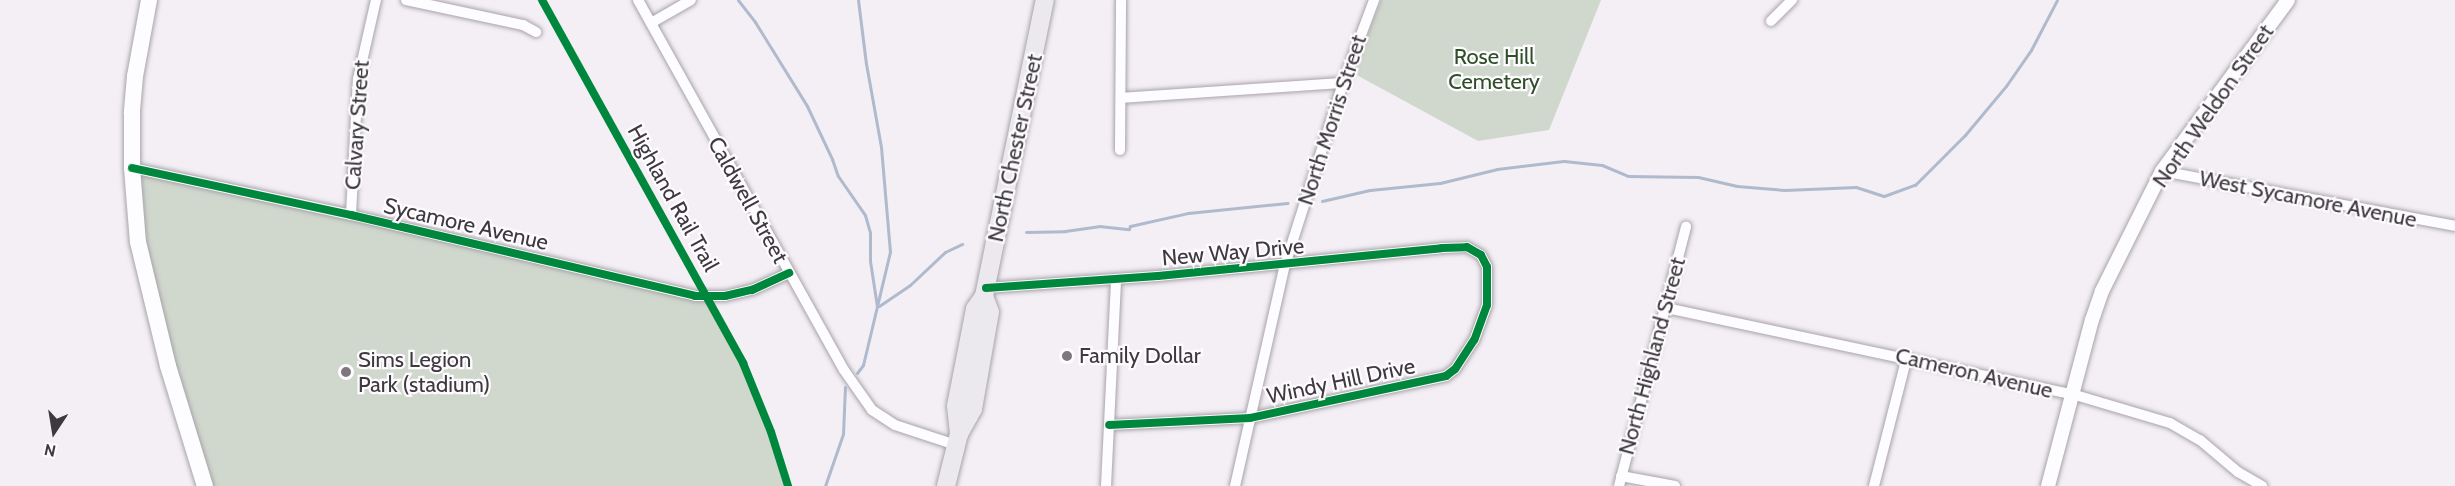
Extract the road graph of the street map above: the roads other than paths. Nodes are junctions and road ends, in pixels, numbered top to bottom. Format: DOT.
graph roads {
  1 [pos="149,0"];
  2 [pos="376,0"];
  3 [pos="406,0"];
  4 [pos="638,0"];
  5 [pos="691,0"];
  6 [pos="1045,0"];
  7 [pos="1121,0"];
  8 [pos="1374,0"];
  9 [pos="1792,0"];
  10 [pos="2288,0"];
  11 [pos="1771,21"];
  12 [pos="651,23"];
  13 [pos="537,32"];
  14 [pos="1343,82"];
  15 [pos="1121,98"];
  16 [pos="1120,150"];
  17 [pos="132,168"];
  18 [pos="2162,171"];
  19 [pos="351,215"];
  20 [pos="1686,226"];
  21 [pos="2455,226"];
  22 [pos="1481,255"];
  23 [pos="1285,265"];
  24 [pos="789,273"];
  25 [pos="1116,280"];
  26 [pos="985,292"];
  27 [pos="1666,308"];
  28 [pos="1907,357"];
  29 [pos="2072,394"];
  30 [pos="1250,418"];
  31 [pos="1109,425"];
  32 [pos="958,439"];
  33 [pos="1620,481"];
  34 [pos="205,486"];
  35 [pos="946,486"];
  36 [pos="1106,486"];
  37 [pos="1235,486"];
  38 [pos="1675,486"];
  39 [pos="1874,486"];
  40 [pos="2048,486"];
  41 [pos="2259,486"];
  1 -- 17 [label="main road"];
  2 -- 19 [label="street, Calvary Street"];
  3 -- 13 [label="street"];
  4 -- 12 [label="street, Caldwell Street"];
  5 -- 12 [label="street"];
  6 -- 26 [label="main road, North Chester Street"];
  7 -- 15 [label="street"];
  8 -- 14 [label="street, North Morris Street"];
  9 -- 11 [label="street"];
  10 -- 18 [label="street, North Weldon Street"];
  12 -- 24 [label="street, Caldwell Street"];
  14 -- 15 [label="street"];
  14 -- 23 [label="street, North Morris Street"];
  15 -- 16 [label="street"];
  17 -- 19 [label="street, Sycamore Avenue"];
  17 -- 34 [label="main road"];
  18 -- 21 [label="street, West Sycamore Avenue"];
  18 -- 29 [label="street, North Weldon Street"];
  19 -- 24 [label="street, Sycamore Avenue"];
  20 -- 27 [label="street, North Highland Street"];
  22 -- 23 [label="street, New Way Drive"];
  22 -- 30 [label="street, Windy Hill Drive"];
  23 -- 25 [label="street, New Way Drive"];
  23 -- 30 [label="street, North Morris Street"];
  24 -- 32 [label="street, Caldwell Street"];
  25 -- 26 [label="street, New Way Drive"];
  25 -- 31 [label="street"];
  26 -- 32 [label="main road, North Chester Street"];
  27 -- 28 [label="street, Cameron Avenue"];
  27 -- 33 [label="street, North Highland Street"];
  28 -- 29 [label="street, Cameron Avenue"];
  28 -- 39 [label="street"];
  29 -- 40 [label="street, North Weldon Street"];
  29 -- 41 [label="street, Cameron Avenue"];
  30 -- 31 [label="street, Windy Hill Drive"];
  30 -- 37 [label="street, North Morris Street"];
  31 -- 36 [label="street"];
  32 -- 35 [label="main road, North Chester Street"];
  33 -- 38 [label="street"];
}
